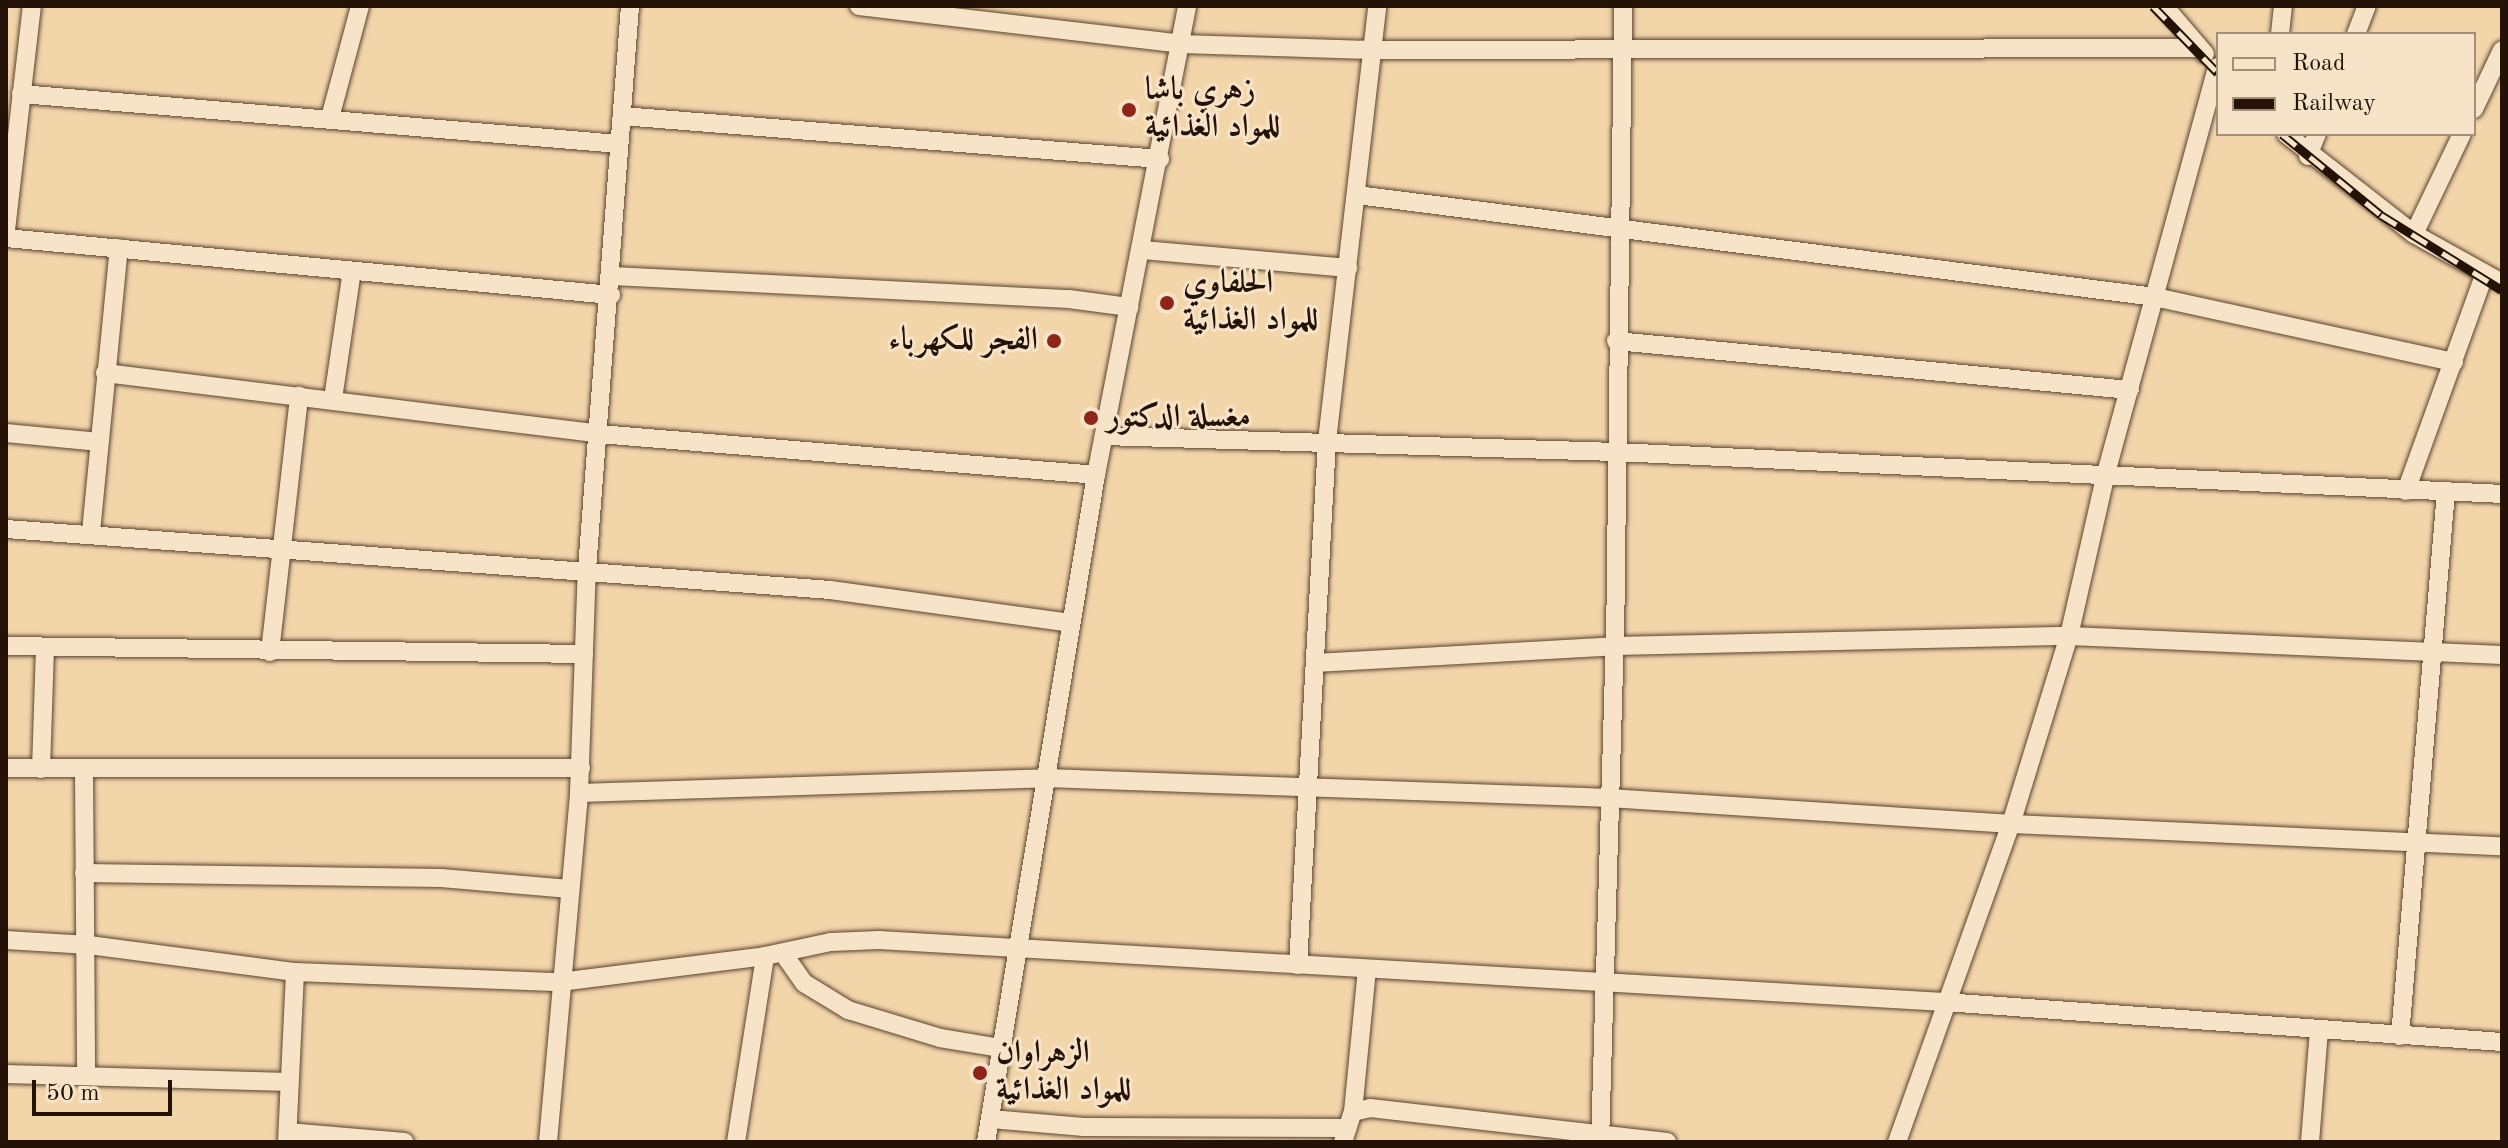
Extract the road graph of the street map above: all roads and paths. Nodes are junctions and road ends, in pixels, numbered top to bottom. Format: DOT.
graph roads {
  1 [pos="32,6"];
  2 [pos="360,6"];
  3 [pos="630,6"];
  4 [pos="859,6"];
  5 [pos="1187,6"];
  6 [pos="1377,6"];
  7 [pos="1623,6"];
  8 [pos="2161,6"];
  9 [pos="2283,6"];
  10 [pos="2367,6"];
  11 [pos="2280,32"];
  12 [pos="2357,32"];
  13 [pos="1181,44"];
  14 [pos="2199,48"];
  15 [pos="1373,50"];
  16 [pos="1623,50"];
  17 [pos="2502,50"];
  18 [pos="2216,66"];
  19 [pos="2216,71"];
  20 [pos="21,94"];
  21 [pos="2476,105"];
  22 [pos="622,116"];
  23 [pos="330,118"];
  24 [pos="2288,136"];
  25 [pos="2316,136"];
  26 [pos="2461,136"];
  27 [pos="619,144"];
  28 [pos="2308,156"];
  29 [pos="1160,159"];
  30 [pos="1357,195"];
  31 [pos="6,230"];
  32 [pos="1619,231"];
  33 [pos="2414,234"];
  34 [pos="6,238"];
  35 [pos="119,248"];
  36 [pos="1143,250"];
  37 [pos="1348,268"];
  38 [pos="352,271"];
  39 [pos="2484,275"];
  40 [pos="613,276"];
  41 [pos="2502,283"];
  42 [pos="611,295"];
  43 [pos="2155,297"];
  44 [pos="1129,307"];
  45 [pos="1616,341"];
  46 [pos="2454,362"];
  47 [pos="105,373"];
  48 [pos="2130,390"];
  49 [pos="299,396"];
  50 [pos="333,399"];
  51 [pos="6,433"];
  52 [pos="599,434"];
  53 [pos="1104,436"];
  54 [pos="1327,441"];
  55 [pos="100,442"];
  56 [pos="1616,452"];
  57 [pos="1096,475"];
  58 [pos="2105,477"];
  59 [pos="2406,491"];
  60 [pos="2446,492"];
  61 [pos="2502,494"];
  62 [pos="6,529"];
  63 [pos="91,532"];
  64 [pos="280,550"];
  65 [pos="587,569"];
  66 [pos="1071,623"];
  67 [pos="2069,636"];
  68 [pos="6,646"];
  69 [pos="1615,646"];
  70 [pos="45,648"];
  71 [pos="2430,651"];
  72 [pos="270,652"];
  73 [pos="584,654"];
  74 [pos="2502,655"];
  75 [pos="1315,663"];
  76 [pos="6,768"];
  77 [pos="581,768"];
  78 [pos="41,769"];
  79 [pos="84,771"];
  80 [pos="1047,778"];
  81 [pos="1311,789"];
  82 [pos="579,793"];
  83 [pos="1610,798"];
  84 [pos="2011,824"];
  85 [pos="2415,842"];
  86 [pos="2502,846"];
  87 [pos="84,873"];
  88 [pos="570,889"];
  89 [pos="6,940"];
  90 [pos="89,945"];
  91 [pos="1017,947"];
  92 [pos="774,954"];
  93 [pos="1298,965"];
  94 [pos="1367,970"];
  95 [pos="295,972"];
  96 [pos="560,982"];
  97 [pos="1605,985"];
  98 [pos="1944,1002"];
  99 [pos="2319,1029"];
  100 [pos="2400,1036"];
  101 [pos="2502,1042"];
  102 [pos="1001,1048"];
  103 [pos="86,1073"];
  104 [pos="6,1074"];
  105 [pos="289,1082"];
  106 [pos="991,1119"];
  107 [pos="1347,1127"];
  108 [pos="1084,1135"];
  109 [pos="287,1137"];
  110 [pos="1600,1138"];
  111 [pos="405,1142"];
  112 [pos="548,1142"];
  113 [pos="736,1142"];
  114 [pos="986,1142"];
  115 [pos="1667,1142"];
  116 [pos="1897,1142"];
  117 [pos="2310,1142"];
  1 -- 20 [label="street"];
  2 -- 23 [label="street"];
  3 -- 22 [label="street"];
  4 -- 13 [label="street"];
  5 -- 13 [label="street"];
  6 -- 15 [label="street"];
  7 -- 16 [label="street"];
  8 -- 14 [label="street"];
  9 -- 11 [label="street"];
  10 -- 12 [label="street"];
  13 -- 15 [label="street"];
  13 -- 29 [label="street"];
  14 -- 16 [label="street"];
  14 -- 18 [label="street"];
  15 -- 16 [label="street"];
  15 -- 30 [label="street"];
  16 -- 32 [label="street"];
  17 -- 21 [label="street"];
  19 -- 43 [label="street"];
  20 -- 23 [label="street"];
  20 -- 31 [label="street"];
  22 -- 27 [label="street"];
  22 -- 29 [label="street"];
  23 -- 27 [label="street"];
  24 -- 28 [label="street"];
  25 -- 28 [label="street"];
  26 -- 33 [label="street"];
  27 -- 40 [label="street"];
  28 -- 33 [label="street"];
  29 -- 36 [label="street"];
  30 -- 32 [label="street"];
  30 -- 37 [label="street"];
  32 -- 43 [label="street"];
  32 -- 45 [label="street"];
  33 -- 39 [label="street"];
  34 -- 35 [label="street"];
  35 -- 38 [label="street"];
  35 -- 47 [label="street"];
  36 -- 37 [label="street"];
  36 -- 44 [label="street"];
  37 -- 54 [label="street"];
  38 -- 42 [label="street"];
  38 -- 50 [label="street"];
  39 -- 41 [label="street"];
  39 -- 46 [label="street"];
  40 -- 42 [label="street"];
  40 -- 44 [label="street"];
  42 -- 52 [label="street"];
  43 -- 46 [label="street"];
  43 -- 48 [label="street"];
  44 -- 53 [label="street"];
  45 -- 48 [label="street"];
  45 -- 56 [label="street"];
  46 -- 59 [label="street"];
  47 -- 49 [label="street"];
  47 -- 55 [label="street"];
  48 -- 58 [label="street"];
  49 -- 50 [label="street"];
  49 -- 64 [label="street"];
  50 -- 52 [label="street"];
  51 -- 55 [label="street"];
  52 -- 57 [label="street"];
  52 -- 65 [label="street"];
  53 -- 54 [label="street"];
  53 -- 57 [label="street"];
  54 -- 56 [label="street"];
  54 -- 75 [label="street"];
  55 -- 63 [label="street"];
  56 -- 58 [label="street"];
  56 -- 69 [label="street"];
  57 -- 66 [label="street"];
  58 -- 59 [label="street"];
  58 -- 67 [label="street"];
  59 -- 60 [label="street"];
  60 -- 61 [label="street"];
  60 -- 71 [label="street"];
  62 -- 63 [label="street"];
  63 -- 64 [label="street"];
  64 -- 65 [label="street"];
  64 -- 72 [label="street"];
  65 -- 66 [label="street"];
  65 -- 73 [label="street"];
  66 -- 80 [label="street"];
  67 -- 69 [label="street"];
  67 -- 71 [label="street"];
  67 -- 84 [label="street"];
  68 -- 70 [label="street"];
  69 -- 75 [label="street"];
  69 -- 83 [label="street"];
  70 -- 72 [label="street"];
  70 -- 78 [label="street"];
  71 -- 74 [label="street"];
  71 -- 85 [label="street"];
  72 -- 73 [label="street"];
  73 -- 77 [label="street"];
  75 -- 81 [label="street"];
  76 -- 78 [label="street"];
  77 -- 79 [label="street"];
  77 -- 82 [label="street"];
  78 -- 79 [label="street"];
  79 -- 87 [label="street"];
  80 -- 81 [label="street"];
  80 -- 82 [label="street"];
  80 -- 91 [label="street"];
  81 -- 83 [label="street"];
  81 -- 93 [label="street"];
  82 -- 88 [label="street"];
  83 -- 84 [label="street"];
  83 -- 97 [label="street"];
  84 -- 85 [label="street"];
  84 -- 98 [label="street"];
  85 -- 86 [label="street"];
  85 -- 100 [label="street"];
  87 -- 88 [label="street"];
  87 -- 90 [label="street"];
  88 -- 96 [label="street"];
  89 -- 90 [label="street"];
  90 -- 95 [label="street"];
  90 -- 103 [label="street"];
  91 -- 92 [label="street"];
  91 -- 93 [label="street"];
  91 -- 102 [label="street"];
  92 -- 96 [label="street"];
  92 -- 102 [label="street"];
  92 -- 113 [label="street"];
  93 -- 94 [label="street"];
  94 -- 97 [label="street"];
  94 -- 107 [label="street"];
  95 -- 96 [label="street"];
  95 -- 105 [label="street"];
  96 -- 112 [label="street"];
  97 -- 98 [label="street"];
  97 -- 110 [label="street"];
  98 -- 99 [label="street"];
  98 -- 116 [label="street"];
  99 -- 100 [label="street"];
  99 -- 117 [label="street"];
  100 -- 101 [label="street"];
  102 -- 106 [label="street"];
  103 -- 104 [label="street"];
  103 -- 105 [label="street"];
  105 -- 109 [label="street"];
  106 -- 108 [label="street"];
  106 -- 114 [label="street"];
  107 -- 108 [label="street"];
  107 -- 110 [label="street"];
  109 -- 111 [label="street"];
  110 -- 115 [label="street"];
}
